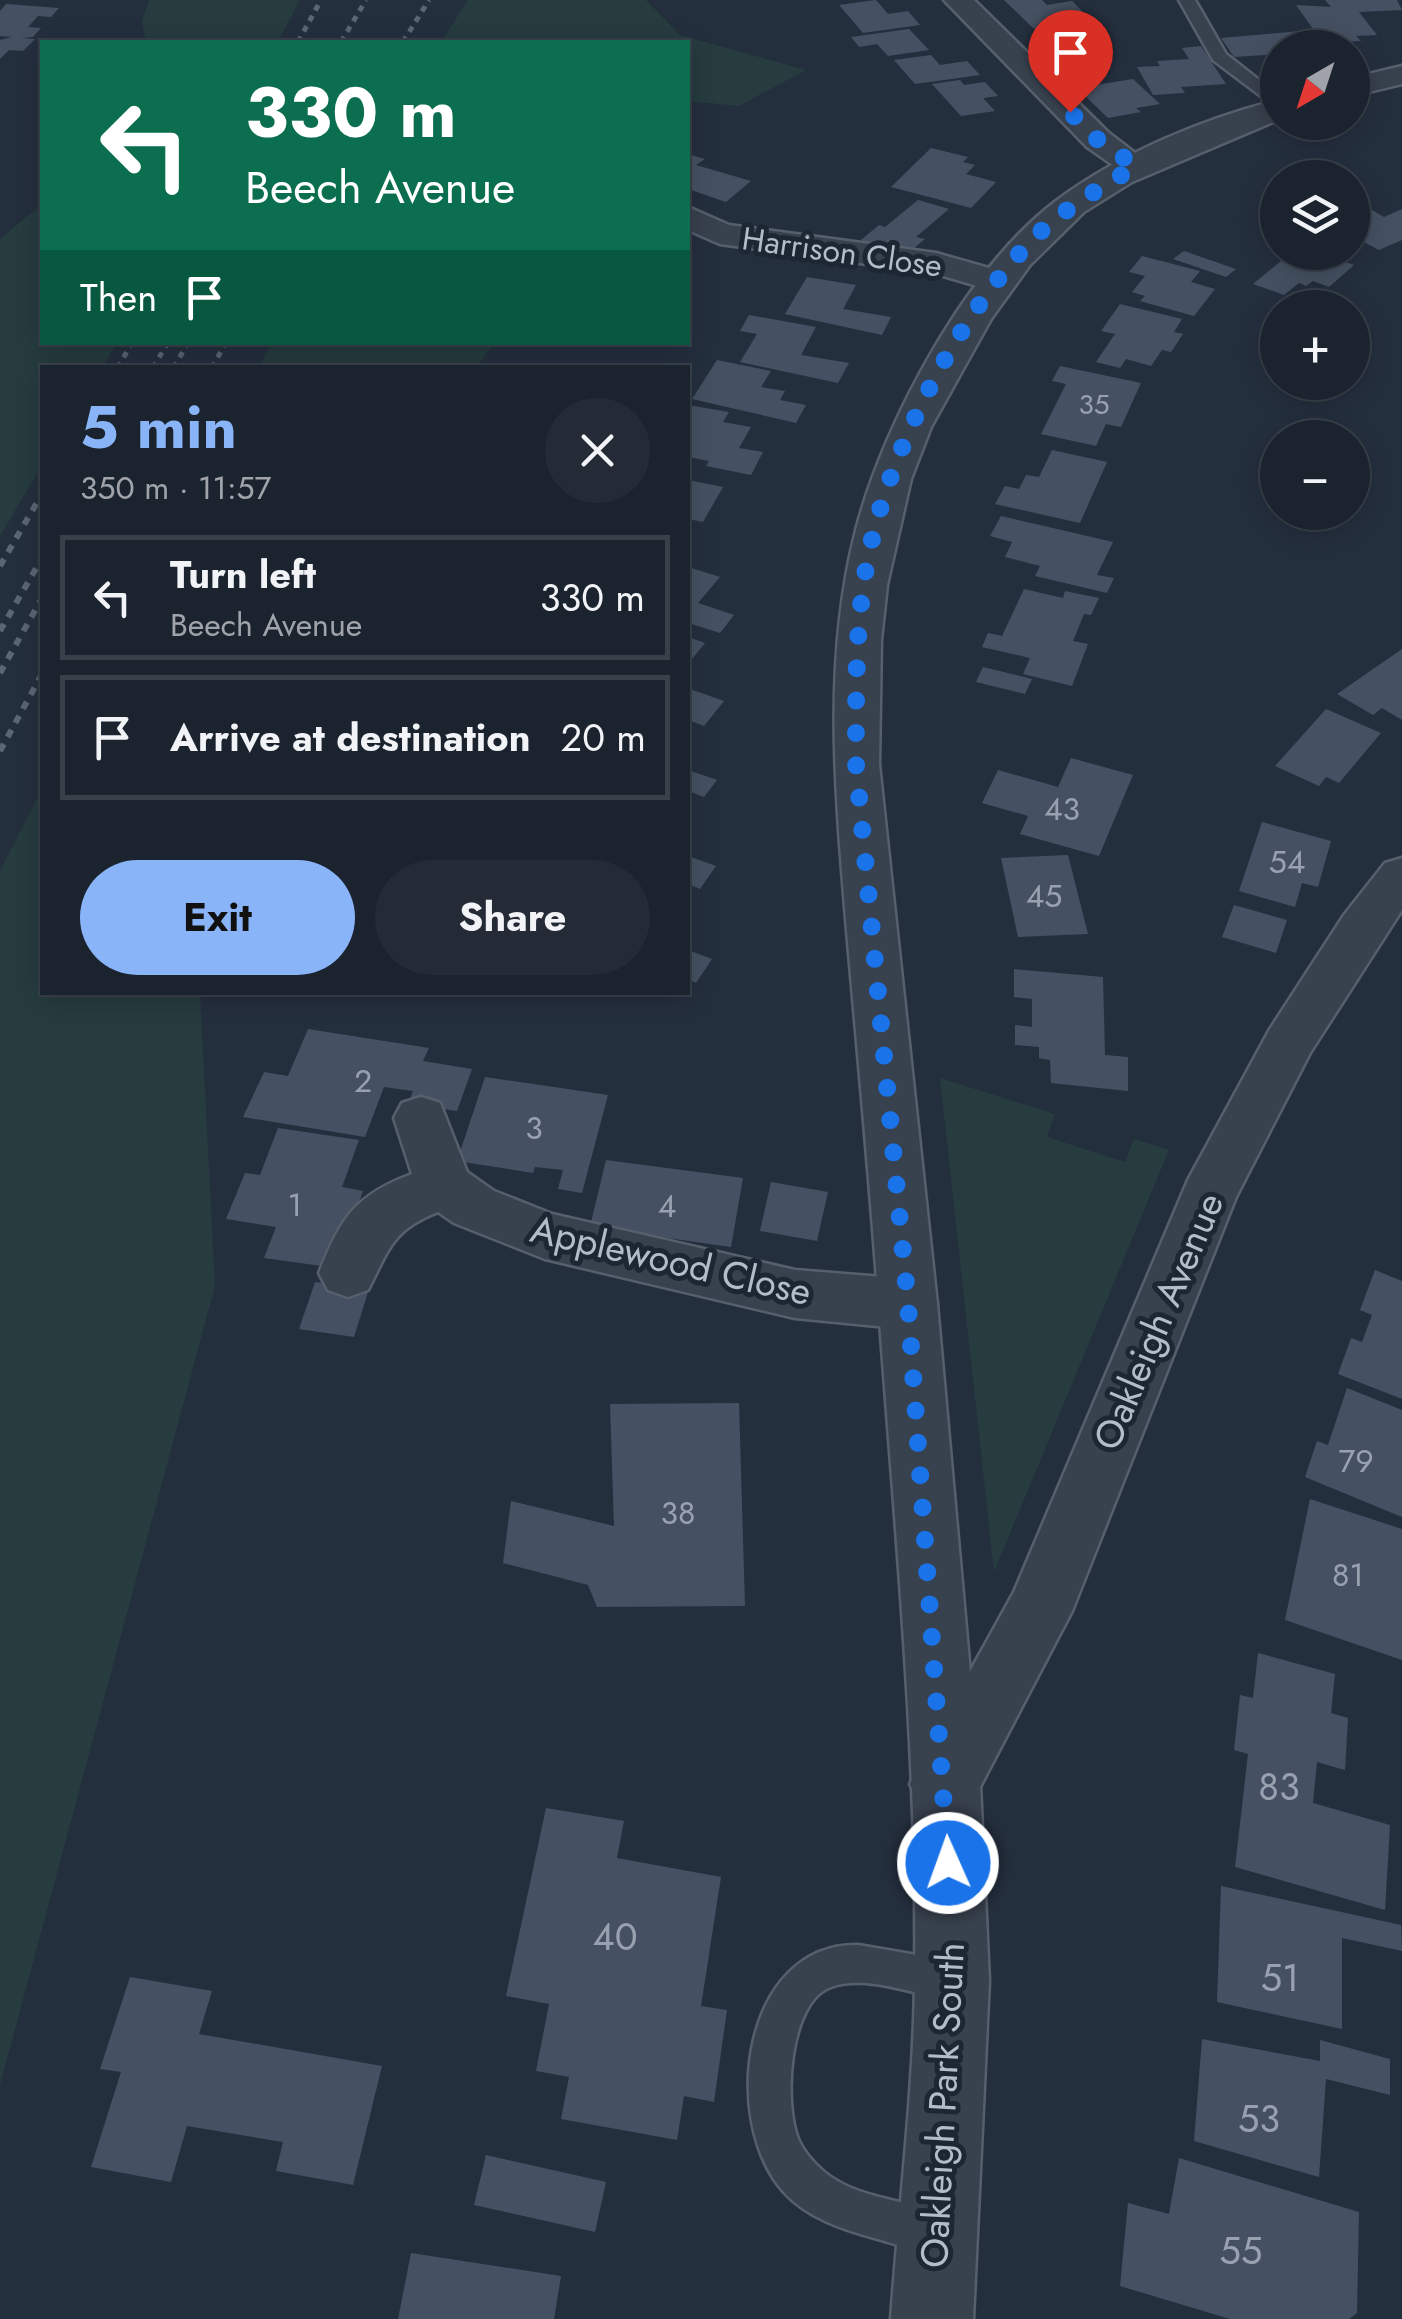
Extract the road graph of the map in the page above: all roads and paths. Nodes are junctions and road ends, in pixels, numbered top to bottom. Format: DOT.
graph roads {
  1 [pos="958,0"];
  2 [pos="1186,0"];
  3 [pos="1402,75"];
  4 [pos="1370,83"];
  5 [pos="1260,92"];
  6 [pos="1260,114"];
  7 [pos="1136,166"];
  8 [pos="690,218"];
  9 [pos="998,281"];
  10 [pos="1402,875"];
  11 [pos="422,1118"];
  12 [pos="444,1186"];
  13 [pos="348,1273"];
  14 [pos="908,1304"];
  15 [pos="946,1784"];
  16 [pos="952,1982"];
  17 [pos="936,2232"];
  18 [pos="932,2319"];
  1 -- 7 [label="street"];
  2 -- 5 [label="lane"];
  3 -- 4 [label="street"];
  6 -- 7 [label="street, Oakleigh Park South"];
  7 -- 9 [label="street, Oakleigh Park South"];
  8 -- 9 [label="street, Harrison Close"];
  9 -- 14 [label="street, Oakleigh Park South"];
  10 -- 15 [label="street, Oakleigh Avenue"];
  11 -- 12 [label="street"];
  12 -- 13 [label="street"];
  12 -- 14 [label="street, Applewood Close"];
  14 -- 15 [label="street, Oakleigh Park South"];
  15 -- 16 [label="street, Oakleigh Park South"];
  16 -- 17 [label="street, Oakleigh Park South"];
  16 -- 17 [label="lane"];
  17 -- 18 [label="street, Oakleigh Park South"];
}
